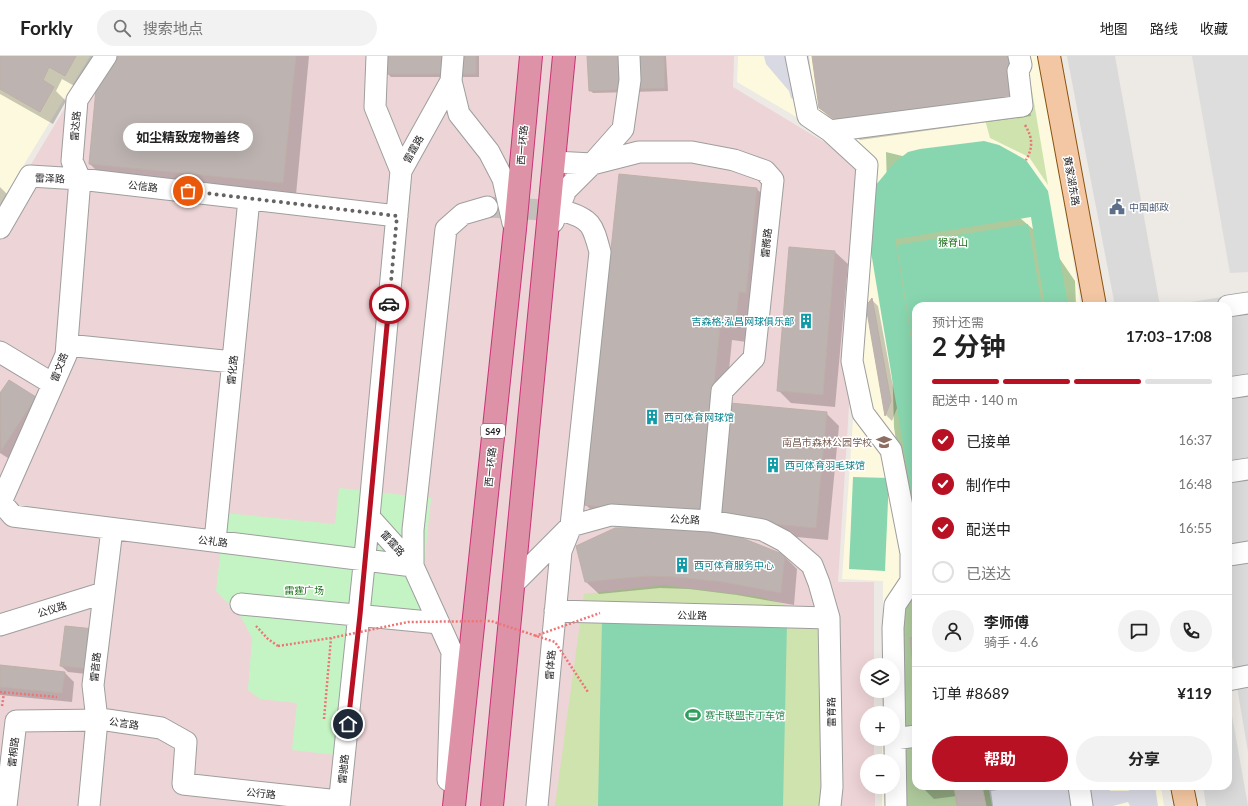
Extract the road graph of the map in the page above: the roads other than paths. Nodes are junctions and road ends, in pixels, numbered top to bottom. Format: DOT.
graph roads {
  1 [pos="106,56"];
  2 [pos="377,56"];
  3 [pos="453,56"];
  4 [pos="530,56"];
  5 [pos="564,56"];
  6 [pos="629,56"];
  7 [pos="796,56"];
  8 [pos="1019,56"];
  9 [pos="1049,56"];
  10 [pos="451,81"];
  11 [pos="830,131"];
  12 [pos="554,162"];
  13 [pos="592,164"];
  14 [pos="401,171"];
  15 [pos="80,179"];
  16 [pos="250,199"];
  17 [pos="487,207"];
  18 [pos="564,210"];
  19 [pos="397,216"];
  20 [pos="0,228"];
  21 [pos="515,229"];
  22 [pos="547,239"];
  23 [pos="1094,302"];
  24 [pos="1248,303"];
  25 [pos="1232,305"];
  26 [pos="67,345"];
  27 [pos="0,352"];
  28 [pos="233,362"];
  29 [pos="53,384"];
  30 [pos="1248,385"];
  31 [pos="1232,387"];
  32 [pos="7,468"];
  33 [pos="1248,469"];
  34 [pos="1232,471"];
  35 [pos="13,516"];
  36 [pos="369,517"];
  37 [pos="710,521"];
  38 [pos="571,526"];
  39 [pos="112,529"];
  40 [pos="215,541"];
  41 [pos="365,560"];
  42 [pos="912,562"];
  43 [pos="413,566"];
  44 [pos="514,583"];
  45 [pos="912,584"];
  46 [pos="103,593"];
  47 [pos="241,604"];
  48 [pos="555,611"];
  49 [pos="360,615"];
  50 [pos="829,618"];
  51 [pos="439,623"];
  52 [pos="0,625"];
  53 [pos="1248,676"];
  54 [pos="1232,679"];
  55 [pos="894,706"];
  56 [pos="97,720"];
  57 [pos="16,721"];
  58 [pos="912,737"];
  59 [pos="900,739"];
  60 [pos="895,746"];
  61 [pos="183,784"];
  62 [pos="1072,790"];
  63 [pos="1183,790"];
  64 [pos="339,804"];
  65 [pos="6,806"];
  66 [pos="89,806"];
  67 [pos="447,806"];
  68 [pos="454,806"];
  69 [pos="492,806"];
  70 [pos="537,806"];
  71 [pos="830,806"];
  72 [pos="896,806"];
  73 [pos="1082,806"];
  74 [pos="1186,806"];
  1 -- 15 [label="street, 雷达路"];
  2 -- 14 [label="street"];
  3 -- 10 [label="street"];
  4 -- 21 [label="highway, 西一环路 / S49"];
  5 -- 12 [label="highway"];
  6 -- 13 [label="street"];
  7 -- 11 [label="street"];
  8 -- 11 [label="street"];
  9 -- 23 [label="main road, 黄家湖东路"];
  10 -- 14 [label="street, 雷霆路"];
  10 -- 21 [label="street"];
  11 -- 42 [label="street"];
  12 -- 13 [label="street, 雷腾路"];
  12 -- 22 [label="highway"];
  13 -- 22 [label="street"];
  13 -- 37 [label="street, 雷腾路"];
  14 -- 19 [label="street, 雷霆路"];
  15 -- 16 [label="street, 公信路"];
  15 -- 20 [label="street, 雷泽路"];
  15 -- 26 [label="street, 雷文路"];
  16 -- 19 [label="street, 公信路"];
  16 -- 28 [label="street, 雷化路"];
  17 -- 43 [label="street"];
  18 -- 38 [label="street, 雷体路"];
  19 -- 36 [label="street, 雷霆路"];
  21 -- 68 [label="highway, 西一环路 / S49"];
  22 -- 44 [label="highway"];
  24 -- 25 [label="street"];
  26 -- 28 [label="street"];
  26 -- 29 [label="street, 雷文路"];
  27 -- 29 [label="street"];
  28 -- 40 [label="street, 雷化路"];
  29 -- 32 [label="street, 雷文路"];
  30 -- 31 [label="street"];
  32 -- 35 [label="street, 雷文路"];
  33 -- 34 [label="street"];
  35 -- 39 [label="street, 公礼路"];
  36 -- 41 [label="street, 雷驰路"];
  36 -- 43 [label="street, 雷霆路"];
  37 -- 38 [label="street, 公允路"];
  37 -- 50 [label="street, 公允路"];
  38 -- 44 [label="street, 公允路"];
  38 -- 48 [label="street, 雷体路"];
  39 -- 40 [label="street, 公礼路"];
  39 -- 46 [label="street, 雷音路"];
  40 -- 41 [label="street, 公礼路"];
  41 -- 43 [label="street, 公礼路"];
  41 -- 49 [label="street, 雷驰路"];
  43 -- 51 [label="street"];
  44 -- 69 [label="highway"];
  45 -- 55 [label="street"];
  46 -- 52 [label="street, 公仪路"];
  46 -- 56 [label="street, 雷音路"];
  47 -- 49 [label="street"];
  48 -- 50 [label="street, 公业路"];
  48 -- 70 [label="street, 雷体路"];
  49 -- 51 [label="street"];
  49 -- 64 [label="street, 雷驰路"];
  50 -- 71 [label="street, 雷育路"];
  51 -- 67 [label="street"];
  53 -- 54 [label="street"];
  56 -- 57 [label="street, 公言路"];
  56 -- 61 [label="street, 公言路"];
  56 -- 66 [label="street, 雷音路"];
  57 -- 65 [label="street, 雷桐路"];
  58 -- 59 [label="street"];
  60 -- 72 [label="street"];
  61 -- 64 [label="street, 公行路"];
  62 -- 73 [label="street"];
  63 -- 74 [label="main road"];
}
